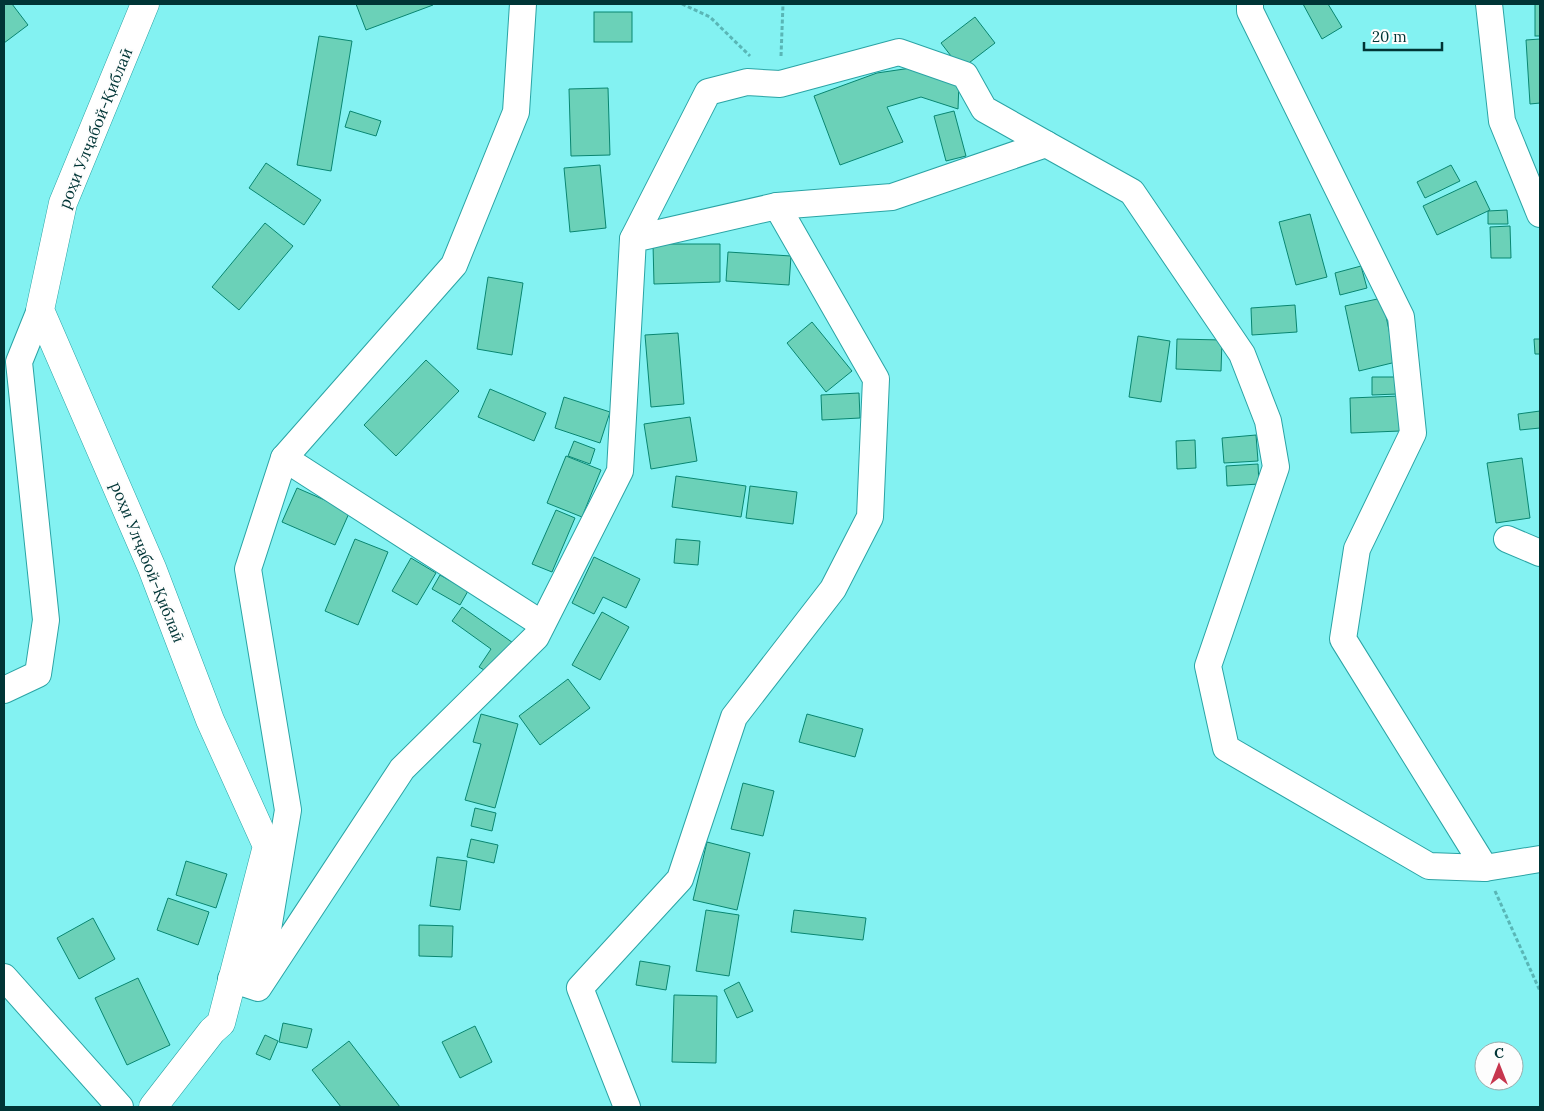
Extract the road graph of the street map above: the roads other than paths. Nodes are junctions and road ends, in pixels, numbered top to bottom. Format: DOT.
graph roads {
  1 [pos="145,4"];
  2 [pos="523,4"];
  3 [pos="1250,4"];
  4 [pos="1489,4"];
  5 [pos="1046,144"];
  6 [pos="777,206"];
  7 [pos="1540,214"];
  8 [pos="633,239"];
  9 [pos="40,310"];
  10 [pos="284,458"];
  11 [pos="1507,540"];
  12 [pos="1540,553"];
  13 [pos="542,624"];
  14 [pos="4,690"];
  15 [pos="1540,860"];
  16 [pos="1484,868"];
  17 [pos="4,977"];
  18 [pos="231,979"];
  19 [pos="258,988"];
  20 [pos="120,1107"];
  21 [pos="153,1107"];
  22 [pos="627,1107"];
  1 -- 9 [label="street, роҳи Улҷабой-Қиблаӣ"];
  2 -- 10 [label="street"];
  3 -- 16 [label="street"];
  4 -- 7 [label="street"];
  5 -- 6 [label="street"];
  5 -- 8 [label="street"];
  5 -- 16 [label="street"];
  6 -- 8 [label="street"];
  6 -- 22 [label="street"];
  8 -- 13 [label="street"];
  9 -- 14 [label="street"];
  9 -- 18 [label="street, роҳи Улҷабой-Қиблаӣ"];
  10 -- 13 [label="street"];
  10 -- 19 [label="street"];
  11 -- 12 [label="street"];
  13 -- 19 [label="street"];
  15 -- 16 [label="street"];
  17 -- 20 [label="street"];
  18 -- 19 [label="street"];
  18 -- 21 [label="street, роҳи Улҷабой-Қиблаӣ"];
}
